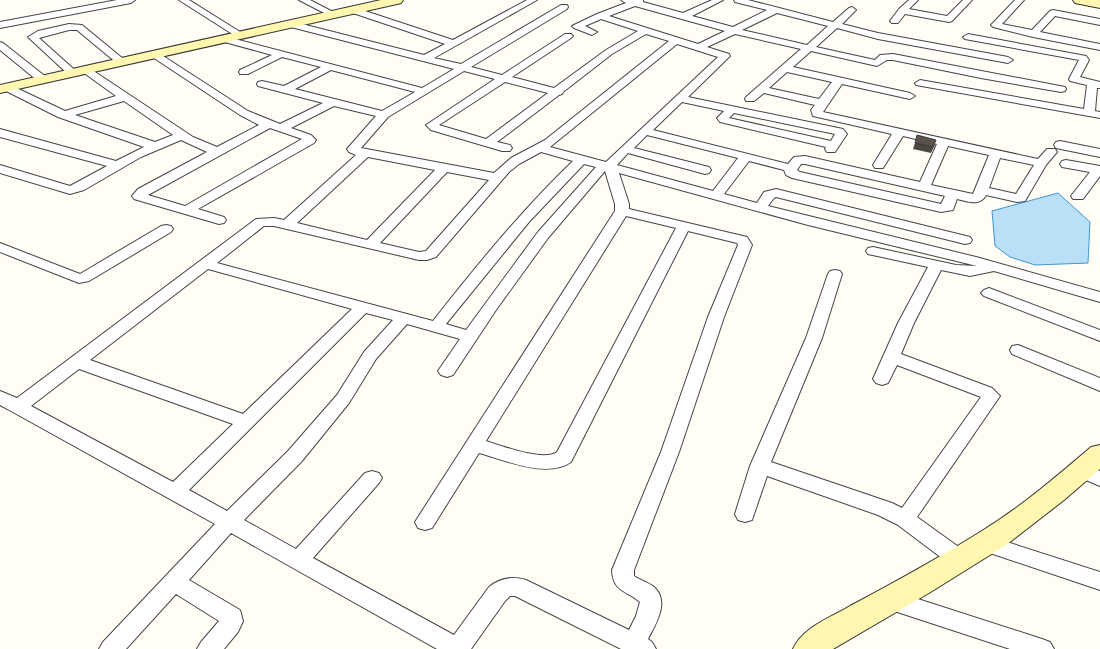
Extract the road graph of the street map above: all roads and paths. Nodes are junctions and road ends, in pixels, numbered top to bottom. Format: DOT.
graph roads {
  1 [pos="131,0"];
  2 [pos="183,0"];
  3 [pos="303,0"];
  4 [pos="397,0"];
  5 [pos="533,0"];
  6 [pos="718,0"];
  7 [pos="738,0"];
  8 [pos="914,0"];
  9 [pos="968,0"];
  10 [pos="1020,0"];
  11 [pos="1079,0"];
  12 [pos="633,1"];
  13 [pos="567,4"];
  14 [pos="1100,4"];
  15 [pos="353,10"];
  16 [pos="775,10"];
  17 [pos="852,10"];
  18 [pos="902,12"];
  19 [pos="333,14"];
  20 [pos="600,16"];
  21 [pos="684,16"];
  22 [pos="895,21"];
  23 [pos="1098,21"];
  24 [pos="290,24"];
  25 [pos="835,24"];
  26 [pos="0,25"];
  27 [pos="646,30"];
  28 [pos="734,30"];
  29 [pos="592,32"];
  30 [pos="1033,34"];
  31 [pos="240,35"];
  32 [pos="568,36"];
  33 [pos="968,37"];
  34 [pos="224,39"];
  35 [pos="676,40"];
  36 [pos="454,42"];
  37 [pos="1075,42"];
  38 [pos="0,45"];
  39 [pos="700,47"];
  40 [pos="1100,47"];
  41 [pos="809,49"];
  42 [pos="154,54"];
  43 [pos="281,54"];
  44 [pos="424,58"];
  45 [pos="1008,60"];
  46 [pos="122,62"];
  47 [pos="878,63"];
  48 [pos="934,65"];
  49 [pos="329,67"];
  50 [pos="461,68"];
  51 [pos="785,68"];
  52 [pos="79,71"];
  53 [pos="244,72"];
  54 [pos="503,78"];
  55 [pos="42,79"];
  56 [pos="839,80"];
  57 [pos="1008,80"];
  58 [pos="920,83"];
  59 [pos="262,84"];
  60 [pos="861,85"];
  61 [pos="3,88"];
  62 [pos="1061,89"];
  63 [pos="1096,89"];
  64 [pos="285,90"];
  65 [pos="761,90"];
  66 [pos="423,91"];
  67 [pos="558,92"];
  68 [pos="125,96"];
  69 [pos="679,98"];
  70 [pos="1004,98"];
  71 [pos="750,99"];
  72 [pos="333,102"];
  73 [pos="822,103"];
  74 [pos="1089,113"];
  75 [pos="62,115"];
  76 [pos="384,115"];
  77 [pos="1100,115"];
  78 [pos="269,124"];
  79 [pos="282,128"];
  80 [pos="645,131"];
  81 [pos="900,131"];
  82 [pos="0,133"];
  83 [pos="182,135"];
  84 [pos="944,141"];
  85 [pos="488,143"];
  86 [pos="154,146"];
  87 [pos="832,147"];
  88 [pos="506,148"];
  89 [pos="540,148"];
  90 [pos="626,149"];
  91 [pos="217,152"];
  92 [pos="365,153"];
  93 [pos="996,153"];
  94 [pos="1100,153"];
  95 [pos="746,156"];
  96 [pos="582,159"];
  97 [pos="1041,163"];
  98 [pos="1066,164"];
  99 [pos="117,165"];
  100 [pos="879,165"];
  101 [pos="607,166"];
  102 [pos="444,168"];
  103 [pos="791,168"];
  104 [pos="0,169"];
  105 [pos="705,170"];
  106 [pos="1099,170"];
  107 [pos="498,178"];
  108 [pos="924,187"];
  109 [pos="981,190"];
  110 [pos="952,193"];
  111 [pos="716,195"];
  112 [pos="1078,196"];
  113 [pos="761,207"];
  114 [pos="187,210"];
  115 [pos="622,211"];
  116 [pos="219,220"];
  117 [pos="287,225"];
  118 [pos="684,226"];
  119 [pos="166,229"];
  120 [pos="965,240"];
  121 [pos="370,245"];
  122 [pos="0,247"];
  123 [pos="873,251"];
  124 [pos="205,264"];
  125 [pos="937,265"];
  126 [pos="993,266"];
  127 [pos="836,274"];
  128 [pos="989,293"];
  129 [pos="1100,297"];
  130 [pos="363,307"];
  131 [pos="403,318"];
  132 [pos="436,327"];
  133 [pos="470,336"];
  134 [pos="1100,336"];
  135 [pos="1018,350"];
  136 [pos="892,357"];
  137 [pos="78,362"];
  138 [pos="447,371"];
  139 [pos="882,379"];
  140 [pos="1100,385"];
  141 [pos="9,402"];
  142 [pos="246,422"];
  143 [pos="474,445"];
  144 [pos="760,466"];
  145 [pos="1094,468"];
  146 [pos="372,478"];
  147 [pos="175,492"];
  148 [pos="745,514"];
  149 [pos="905,520"];
  150 [pos="229,522"];
  151 [pos="425,522"];
  152 [pos="985,543"];
  153 [pos="959,559"];
  154 [pos="298,561"];
  155 [pos="1100,581"];
  156 [pos="174,582"];
  157 [pos="890,600"];
  158 [pos="639,646"];
  159 [pos="111,649"];
  160 [pos="209,649"];
  161 [pos="458,649"];
  162 [pos="809,649"];
  163 [pos="1042,649"];
  1 -- 26 [label="street"];
  2 -- 31 [label="street"];
  3 -- 19 [label="street"];
  4 -- 15 [label="street"];
  5 -- 36 [label="street"];
  6 -- 21 [label="street"];
  7 -- 16 [label="street"];
  8 -- 18 [label="street"];
  9 -- 18 [label="street"];
  10 -- 30 [label="street"];
  11 -- 14 [label="street"];
  12 -- 20 [label="street"];
  12 -- 21 [label="street"];
  13 -- 50 [label="street"];
  15 -- 19 [label="street"];
  15 -- 36 [label="street"];
  16 -- 25 [label="street"];
  16 -- 28 [label="street"];
  17 -- 25 [label="street"];
  18 -- 22 [label="street"];
  19 -- 24 [label="street"];
  20 -- 27 [label="street"];
  20 -- 29 [label="street"];
  21 -- 28 [label="street"];
  23 -- 30 [label="street"];
  23 -- 37 [label="street"];
  24 -- 31 [label="street"];
  24 -- 44 [label="street"];
  25 -- 41 [label="street"];
  25 -- 45 [label="street"];
  27 -- 35 [label="street"];
  27 -- 67 [label="street"];
  28 -- 39 [label="street"];
  28 -- 41 [label="street"];
  30 -- 37 [label="street"];
  31 -- 34 [label="street"];
  32 -- 54 [label="street"];
  33 -- 63 [label="street"];
  34 -- 42 [label="street"];
  34 -- 43 [label="street"];
  35 -- 39 [label="street"];
  35 -- 89 [label="street"];
  36 -- 44 [label="street"];
  37 -- 40 [label="street"];
  38 -- 55 [label="street"];
  39 -- 69 [label="street"];
  41 -- 47 [label="street"];
  41 -- 51 [label="street"];
  42 -- 46 [label="street"];
  42 -- 78 [label="street"];
  43 -- 49 [label="street"];
  43 -- 53 [label="street"];
  44 -- 50 [label="street"];
  46 -- 52 [label="street"];
  46 -- 52 [label="street"];
  47 -- 48 [label="street"];
  47 -- 60 [label="street"];
  48 -- 57 [label="street"];
  48 -- 58 [label="street"];
  49 -- 64 [label="street"];
  49 -- 66 [label="street"];
  50 -- 54 [label="street"];
  50 -- 66 [label="street"];
  51 -- 56 [label="street"];
  51 -- 65 [label="street"];
  52 -- 55 [label="street"];
  52 -- 68 [label="street"];
  54 -- 67 [label="street"];
  54 -- 85 [label="street"];
  55 -- 61 [label="street"];
  56 -- 60 [label="street"];
  56 -- 73 [label="street"];
  57 -- 62 [label="street"];
  57 -- 70 [label="street"];
  58 -- 60 [label="street"];
  58 -- 70 [label="street"];
  59 -- 64 [label="street"];
  61 -- 75 [label="street"];
  63 -- 74 [label="street"];
  64 -- 72 [label="street"];
  65 -- 71 [label="street"];
  65 -- 73 [label="street"];
  66 -- 76 [label="street"];
  67 -- 85 [label="street"];
  68 -- 75 [label="street"];
  68 -- 83 [label="street"];
  69 -- 80 [label="street"];
  69 -- 87 [label="street"];
  70 -- 74 [label="street"];
  72 -- 76 [label="street"];
  72 -- 79 [label="street"];
  73 -- 81 [label="street"];
  74 -- 77 [label="street"];
  75 -- 86 [label="street"];
  76 -- 92 [label="street"];
  78 -- 79 [label="street"];
  78 -- 91 [label="street"];
  79 -- 114 [label="street"];
  80 -- 90 [label="street"];
  80 -- 95 [label="street"];
  81 -- 84 [label="street"];
  81 -- 100 [label="street"];
  82 -- 99 [label="street"];
  83 -- 86 [label="street"];
  83 -- 91 [label="street"];
  84 -- 93 [label="street"];
  84 -- 108 [label="street"];
  85 -- 88 [label="street"];
  86 -- 99 [label="street"];
  89 -- 96 [label="street"];
  89 -- 107 [label="street"];
  90 -- 101 [label="street"];
  90 -- 105 [label="street"];
  91 -- 114 [label="street"];
  92 -- 102 [label="street"];
  92 -- 117 [label="street"];
  93 -- 97 [label="street"];
  93 -- 109 [label="street"];
  94 -- 97 [label="street"];
  95 -- 103 [label="street"];
  95 -- 111 [label="street"];
  96 -- 101 [label="street"];
  96 -- 132 [label="street"];
  97 -- 109 [label="street"];
  98 -- 106 [label="street"];
  99 -- 104 [label="street"];
  101 -- 111 [label="street"];
  101 -- 115 [label="street"];
  101 -- 133 [label="street"];
  102 -- 107 [label="street"];
  102 -- 121 [label="street"];
  103 -- 108 [label="street"];
  103 -- 110 [label="street"];
  106 -- 112 [label="street"];
  107 -- 121 [label="street"];
  108 -- 110 [label="street"];
  109 -- 110 [label="street"];
  111 -- 113 [label="street"];
  113 -- 120 [label="street"];
  113 -- 126 [label="street"];
  114 -- 116 [label="street"];
  115 -- 118 [label="street"];
  115 -- 143 [label="street"];
  117 -- 121 [label="street"];
  117 -- 124 [label="street"];
  118 -- 143 [label="street"];
  118 -- 158 [label="street"];
  119 -- 122 [label="street"];
  123 -- 125 [label="street"];
  124 -- 130 [label="street"];
  124 -- 137 [label="street"];
  125 -- 126 [label="street"];
  125 -- 136 [label="street"];
  126 -- 129 [label="street"];
  127 -- 144 [label="street"];
  128 -- 134 [label="street"];
  130 -- 131 [label="street"];
  130 -- 142 [label="street"];
  131 -- 132 [label="street"];
  131 -- 150 [label="street"];
  132 -- 133 [label="street"];
  133 -- 138 [label="street"];
  135 -- 140 [label="street"];
  136 -- 139 [label="street"];
  136 -- 149 [label="street"];
  137 -- 141 [label="street"];
  137 -- 142 [label="street"];
  141 -- 147 [label="street"];
  142 -- 147 [label="street"];
  143 -- 151 [label="street"];
  144 -- 148 [label="street"];
  144 -- 149 [label="street"];
  145 -- 152 [label="street"];
  146 -- 154 [label="street"];
  147 -- 150 [label="street"];
  149 -- 153 [label="street"];
  150 -- 154 [label="street"];
  150 -- 156 [label="street"];
  152 -- 153 [label="street"];
  152 -- 155 [label="street"];
  153 -- 157 [label="street"];
  154 -- 161 [label="street"];
  156 -- 159 [label="street"];
  156 -- 160 [label="street"];
  157 -- 162 [label="street"];
  157 -- 163 [label="street"];
  158 -- 161 [label="street"];
}
